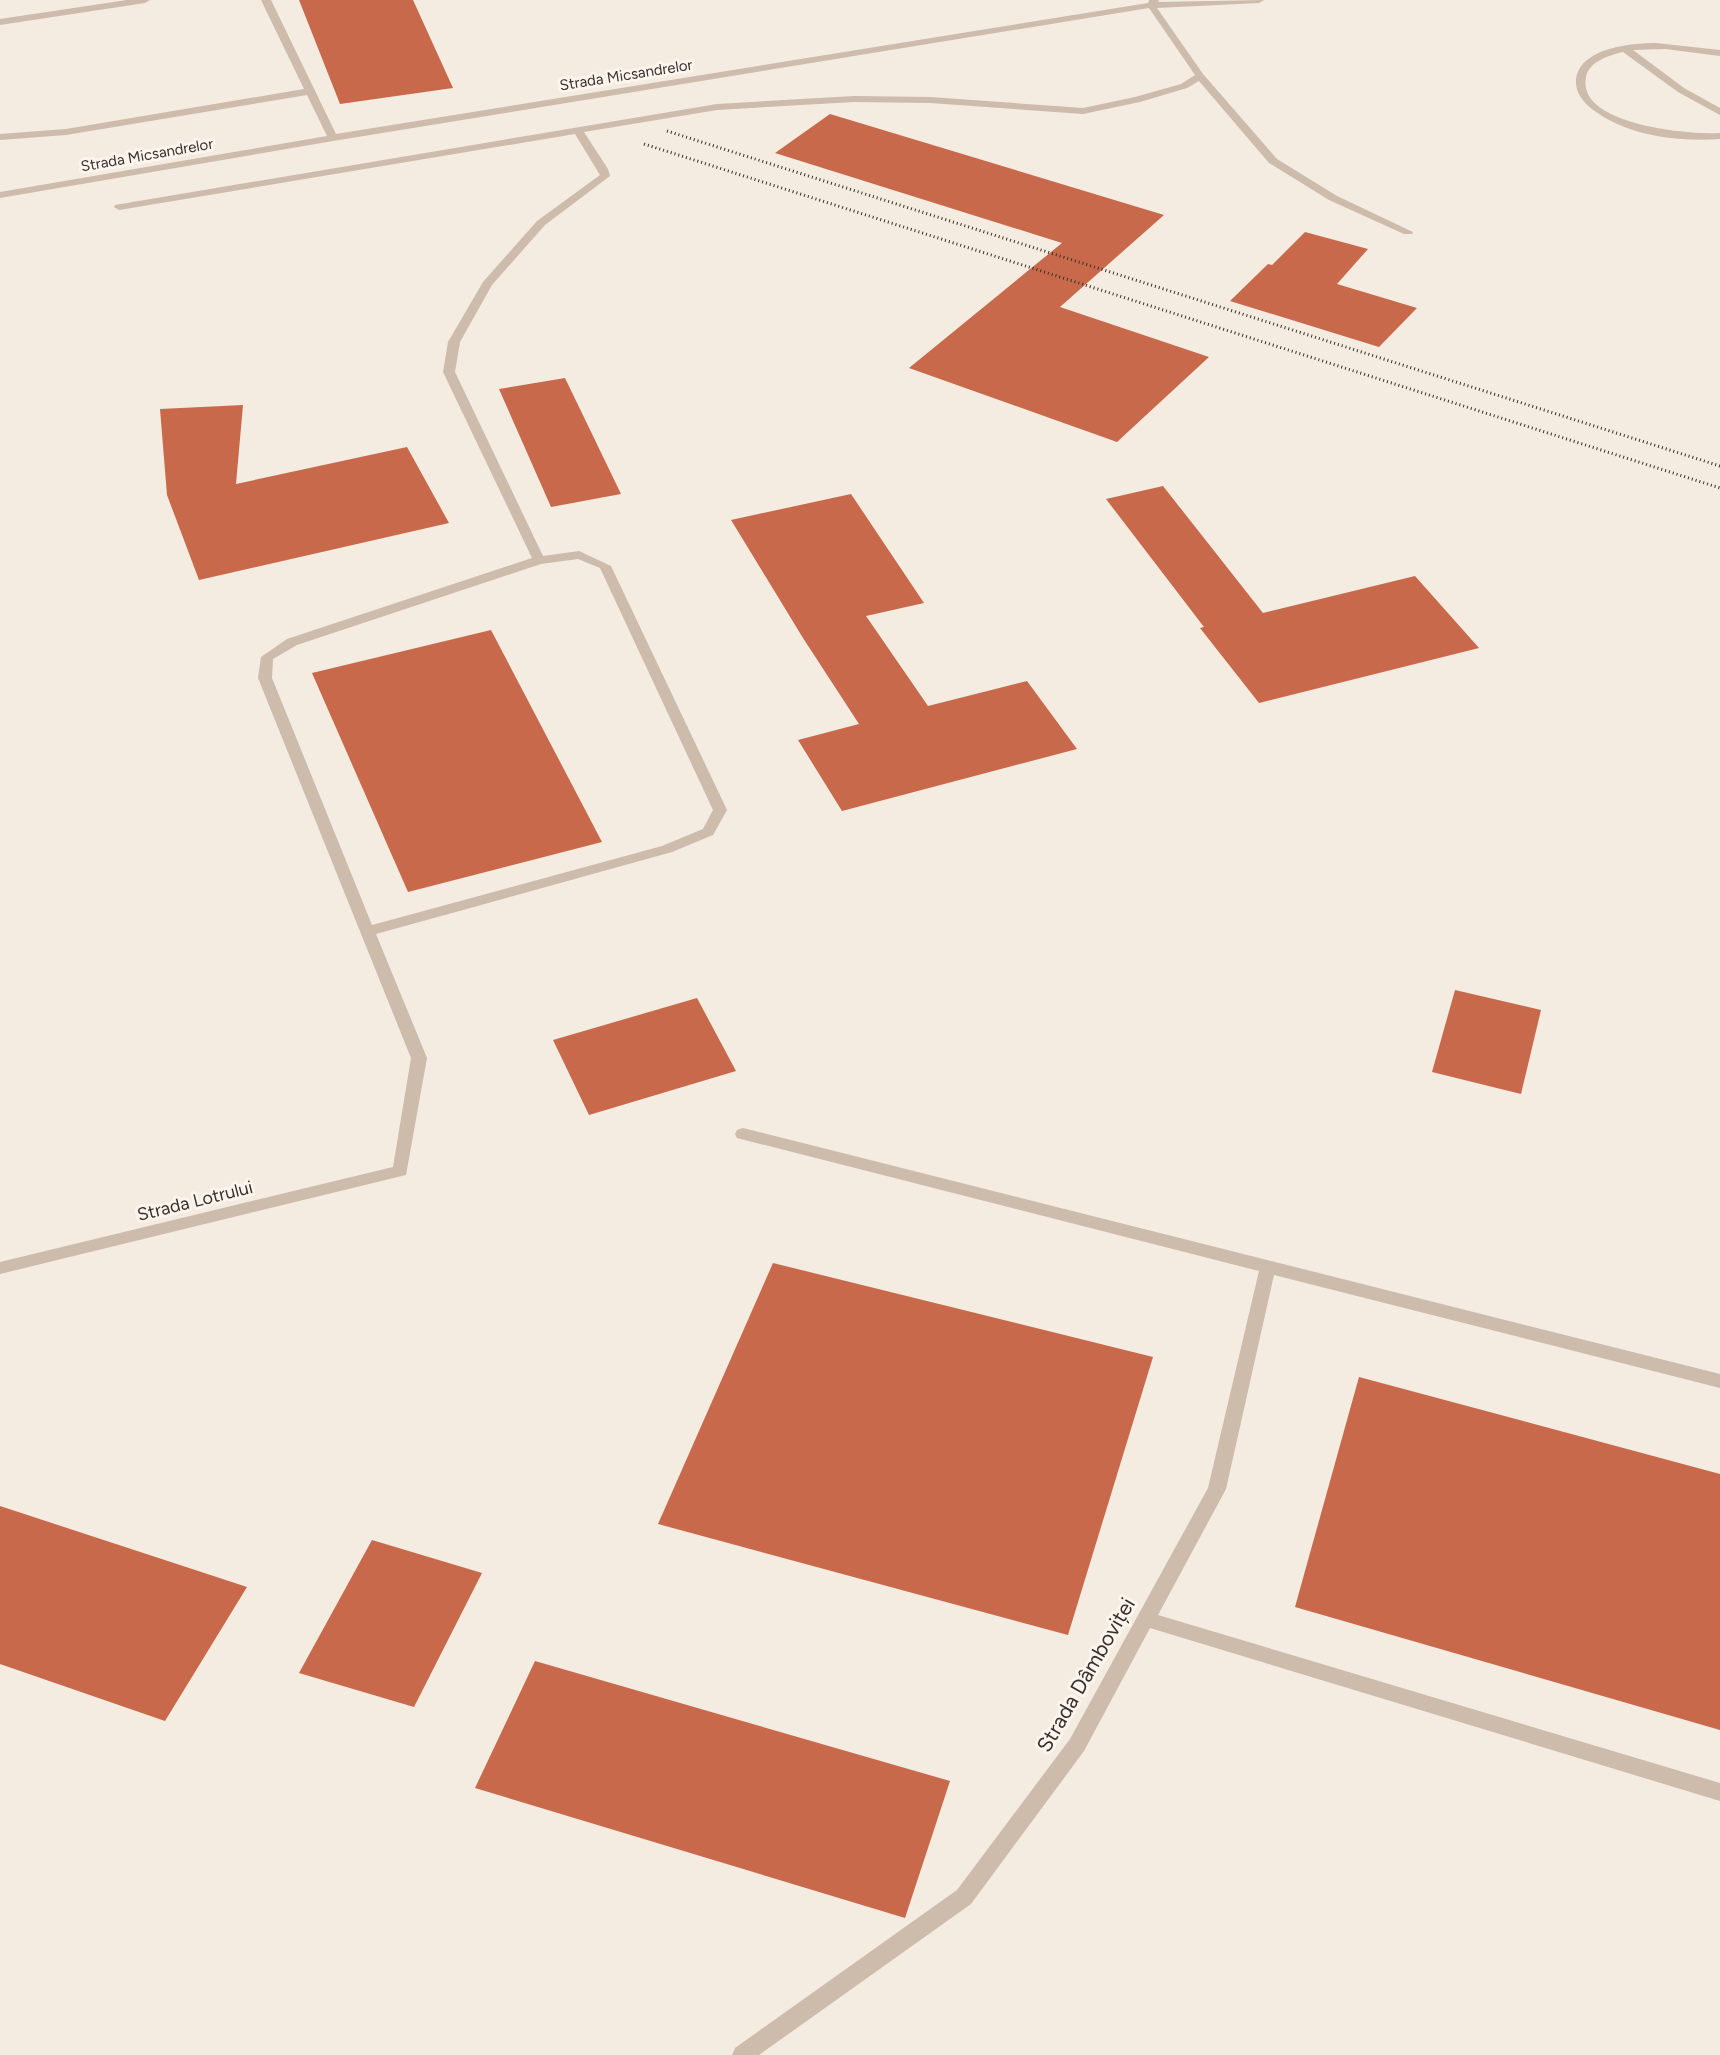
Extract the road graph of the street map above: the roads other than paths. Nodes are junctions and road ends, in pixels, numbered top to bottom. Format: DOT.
graph roads {
  1 [pos="145,0"];
  2 [pos="266,0"];
  3 [pos="1259,0"];
  4 [pos="1153,3"];
  5 [pos="0,22"];
  6 [pos="1625,49"];
  7 [pos="1720,53"];
  8 [pos="1200,76"];
  9 [pos="311,91"];
  10 [pos="1720,112"];
  11 [pos="578,131"];
  12 [pos="1720,136"];
  13 [pos="0,137"];
  14 [pos="333,138"];
  15 [pos="0,195"];
  16 [pos="119,207"];
  17 [pos="1408,232"];
  18 [pos="539,560"];
  19 [pos="367,931"];
  20 [pos="743,1134"];
  21 [pos="1268,1267"];
  22 [pos="0,1268"];
  23 [pos="1720,1381"];
  24 [pos="1145,1619"];
  25 [pos="1720,1792"];
  26 [pos="742,2055"];
  1 -- 5 [label="street"];
  2 -- 9 [label="street"];
  3 -- 4 [label="street, Strada Micsandrelor"];
  4 -- 8 [label="street"];
  4 -- 14 [label="street, Strada Micsandrelor"];
  6 -- 7 [label="street"];
  6 -- 10 [label="street"];
  6 -- 12 [label="street"];
  8 -- 11 [label="street"];
  8 -- 17 [label="street"];
  9 -- 13 [label="street"];
  9 -- 14 [label="street"];
  11 -- 16 [label="street"];
  11 -- 18 [label="street"];
  14 -- 15 [label="street, Strada Micsandrelor"];
  18 -- 19 [label="street"];
  18 -- 19 [label="street"];
  19 -- 22 [label="street, Strada Lotrului"];
  20 -- 21 [label="street"];
  21 -- 23 [label="street"];
  21 -- 24 [label="street, Strada Dâmboviței"];
  24 -- 25 [label="street"];
  24 -- 26 [label="street, Strada Dâmboviței"];
}
